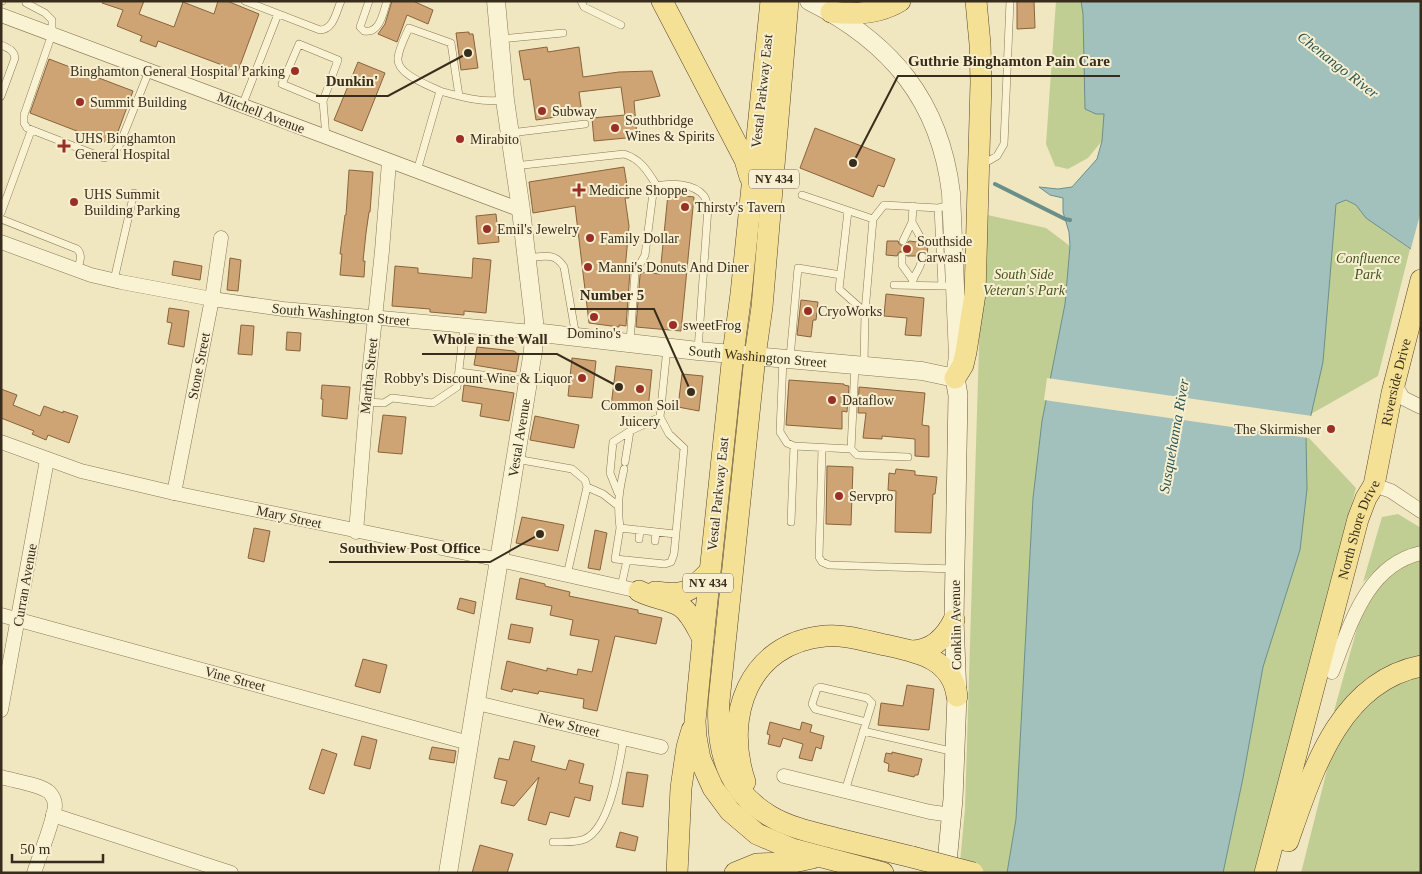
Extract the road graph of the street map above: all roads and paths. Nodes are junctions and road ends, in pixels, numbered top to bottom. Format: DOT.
graph roads {
  1 [pos="245,1"];
  2 [pos="340,1"];
  3 [pos="369,1"];
  4 [pos="387,1"];
  5 [pos="496,1"];
  6 [pos="581,1"];
  7 [pos="662,1"];
  8 [pos="771,1"];
  9 [pos="788,1"];
  10 [pos="809,1"];
  11 [pos="900,1"];
  12 [pos="976,1"];
  13 [pos="1010,1"];
  14 [pos="26,3"];
  15 [pos="831,12"];
  16 [pos="278,14"];
  17 [pos="1,15"];
  18 [pos="621,25"];
  19 [pos="563,33"];
  20 [pos="52,34"];
  21 [pos="499,40"];
  22 [pos="1,45"];
  23 [pos="149,71"];
  24 [pos="440,91"];
  25 [pos="1,96"];
  26 [pos="459,96"];
  27 [pos="506,100"];
  28 [pos="323,101"];
  29 [pos="242,106"];
  30 [pos="585,124"];
  31 [pos="31,131"];
  32 [pos="510,133"];
  33 [pos="326,138"];
  34 [pos="389,162"];
  35 [pos="514,166"];
  36 [pos="979,167"];
  37 [pos="417,170"];
  38 [pos="657,186"];
  39 [pos="752,190"];
  40 [pos="134,194"];
  41 [pos="802,195"];
  42 [pos="913,206"];
  43 [pos="945,207"];
  44 [pos="521,210"];
  45 [pos="848,211"];
  46 [pos="1,213"];
  47 [pos="1,219"];
  48 [pos="873,219"];
  49 [pos="912,222"];
  50 [pos="221,238"];
  51 [pos="903,241"];
  52 [pos="1,242"];
  53 [pos="923,242"];
  54 [pos="902,256"];
  55 [pos="922,256"];
  56 [pos="526,258"];
  57 [pos="77,270"];
  58 [pos="841,275"];
  59 [pos="114,280"];
  60 [pos="1421,280"];
  61 [pos="912,282"];
  62 [pos="894,285"];
  63 [pos="948,287"];
  64 [pos="212,299"];
  65 [pos="865,312"];
  66 [pos="375,317"];
  67 [pos="464,326"];
  68 [pos="533,332"];
  69 [pos="576,338"];
  70 [pos="629,344"];
  71 [pos="667,347"];
  72 [pos="698,351"];
  73 [pos="732,354"];
  74 [pos="755,356"];
  75 [pos="786,358"];
  76 [pos="859,365"];
  77 [pos="459,372"];
  78 [pos="955,378"];
  79 [pos="528,382"];
  80 [pos="1394,383"];
  81 [pos="366,402"];
  82 [pos="1421,407"];
  83 [pos="660,417"];
  84 [pos="630,431"];
  85 [pos="1,442"];
  86 [pos="794,446"];
  87 [pos="822,448"];
  88 [pos="851,449"];
  89 [pos="908,457"];
  90 [pos="515,459"];
  91 [pos="47,460"];
  92 [pos="1374,485"];
  93 [pos="587,487"];
  94 [pos="174,493"];
  95 [pos="618,493"];
  96 [pos="617,505"];
  97 [pos="1421,511"];
  98 [pos="791,522"];
  99 [pos="620,528"];
  100 [pos="640,530"];
  101 [pos="356,532"];
  102 [pos="656,532"];
  103 [pos="675,534"];
  104 [pos="639,539"];
  105 [pos="654,541"];
  106 [pos="1421,553"];
  107 [pos="500,560"];
  108 [pos="627,560"];
  109 [pos="955,569"];
  110 [pos="709,572"];
  111 [pos="567,575"];
  112 [pos="630,589"];
  113 [pos="1,615"];
  114 [pos="18,620"];
  115 [pos="954,620"];
  116 [pos="702,639"];
  117 [pos="912,650"];
  118 [pos="1421,666"];
  119 [pos="1332,672"];
  120 [pos="957,696"];
  121 [pos="476,703"];
  122 [pos="1,710"];
  123 [pos="695,720"];
  124 [pos="866,722"];
  125 [pos="863,731"];
  126 [pos="624,738"];
  127 [pos="469,743"];
  128 [pos="660,747"];
  129 [pos="955,752"];
  130 [pos="784,776"];
  131 [pos="1,777"];
  132 [pos="845,791"];
  133 [pos="754,803"];
  134 [pos="53,815"];
  135 [pos="952,815"];
  136 [pos="1288,841"];
  137 [pos="554,842"];
  138 [pos="819,856"];
  139 [pos="34,873"];
  140 [pos="231,873"];
  141 [pos="448,873"];
  142 [pos="676,873"];
  143 [pos="735,873"];
  144 [pos="883,873"];
  145 [pos="946,873"];
  146 [pos="973,873"];
  147 [pos="1264,873"];
  148 [pos="1280,873"];
  1 -- 16 [label="lane"];
  2 -- 16 [label="lane"];
  3 -- 4 [label="lane"];
  5 -- 21 [label="street, Vestal Avenue"];
  6 -- 18 [label="lane"];
  7 -- 39 [label="main road"];
  8 -- 39 [label="main road, Vestal Parkway East / NY 434"];
  9 -- 74 [label="main road, Vestal Parkway East / NY 434"];
  10 -- 15 [label="street"];
  11 -- 15 [label="main road"];
  12 -- 36 [label="main road"];
  13 -- 36 [label="lane"];
  14 -- 20 [label="lane"];
  15 -- 43 [label="street"];
  16 -- 29 [label="lane"];
  17 -- 20 [label="street, Mitchell Avenue"];
  19 -- 21 [label="lane"];
  20 -- 23 [label="street, Mitchell Avenue"];
  20 -- 31 [label="lane"];
  21 -- 27 [label="street, Vestal Avenue"];
  22 -- 25 [label="lane"];
  23 -- 29 [label="street, Mitchell Avenue"];
  23 -- 31 [label="lane"];
  24 -- 26 [label="lane"];
  24 -- 26 [label="lane"];
  24 -- 37 [label="lane"];
  26 -- 27 [label="lane"];
  27 -- 32 [label="street, Vestal Avenue"];
  28 -- 28 [label="lane"];
  28 -- 33 [label="lane"];
  29 -- 33 [label="street, Mitchell Avenue"];
  30 -- 32 [label="lane"];
  31 -- 46 [label="lane"];
  32 -- 35 [label="street, Vestal Avenue"];
  33 -- 34 [label="street, Mitchell Avenue"];
  34 -- 37 [label="street, Mitchell Avenue"];
  34 -- 66 [label="street, Martha Street"];
  35 -- 38 [label="lane"];
  35 -- 44 [label="street, Vestal Avenue"];
  36 -- 78 [label="main road"];
  37 -- 44 [label="street, Mitchell Avenue"];
  38 -- 70 [label="lane"];
  38 -- 72 [label="lane"];
  39 -- 73 [label="main road, Vestal Parkway East / NY 434"];
  40 -- 59 [label="lane"];
  41 -- 45 [label="lane"];
  42 -- 43 [label="lane"];
  42 -- 48 [label="lane"];
  42 -- 49 [label="lane"];
  43 -- 63 [label="street"];
  44 -- 56 [label="street, Vestal Avenue"];
  45 -- 48 [label="lane"];
  45 -- 58 [label="lane"];
  47 -- 57 [label="lane"];
  48 -- 65 [label="lane"];
  49 -- 51 [label="lane"];
  49 -- 53 [label="lane"];
  50 -- 64 [label="street, Stone Street"];
  52 -- 57 [label="street, South Washington Street"];
  54 -- 61 [label="lane"];
  55 -- 61 [label="lane"];
  56 -- 68 [label="street, Vestal Avenue"];
  56 -- 69 [label="lane"];
  57 -- 59 [label="street, South Washington Street"];
  58 -- 65 [label="lane"];
  58 -- 75 [label="lane"];
  59 -- 64 [label="street, South Washington Street"];
  60 -- 80 [label="main road, Riverside Drive"];
  61 -- 62 [label="lane"];
  61 -- 63 [label="lane"];
  63 -- 78 [label="street"];
  64 -- 66 [label="street, South Washington Street"];
  64 -- 94 [label="street, Stone Street"];
  65 -- 76 [label="lane"];
  66 -- 67 [label="street, South Washington Street"];
  66 -- 81 [label="street, Martha Street"];
  67 -- 68 [label="street, South Washington Street"];
  67 -- 77 [label="lane"];
  68 -- 69 [label="street, South Washington Street"];
  68 -- 79 [label="street, Vestal Avenue"];
  69 -- 70 [label="street, South Washington Street"];
  70 -- 71 [label="street, South Washington Street"];
  71 -- 72 [label="street, South Washington Street"];
  71 -- 83 [label="lane"];
  72 -- 73 [label="street, South Washington Street"];
  73 -- 74 [label="street, South Washington Street"];
  73 -- 110 [label="main road, Vestal Parkway East / NY 434"];
  74 -- 75 [label="street, South Washington Street"];
  74 -- 133 [label="main road, Vestal Parkway East / NY 434"];
  75 -- 76 [label="street, South Washington Street"];
  75 -- 86 [label="lane"];
  76 -- 78 [label="street, South Washington Street"];
  76 -- 88 [label="lane"];
  77 -- 79 [label="lane"];
  77 -- 81 [label="lane"];
  78 -- 109 [label="main road, Conklin Avenue"];
  79 -- 90 [label="street, Vestal Avenue"];
  80 -- 82 [label="street"];
  80 -- 92 [label="main road, Riverside Drive"];
  81 -- 101 [label="street, Martha Street"];
  83 -- 84 [label="lane"];
  83 -- 103 [label="lane"];
  84 -- 95 [label="lane"];
  84 -- 95 [label="lane"];
  85 -- 91 [label="street, Mary Street"];
  86 -- 87 [label="lane"];
  86 -- 98 [label="lane"];
  87 -- 88 [label="lane"];
  87 -- 109 [label="lane"];
  88 -- 89 [label="lane"];
  90 -- 93 [label="lane"];
  90 -- 107 [label="street, Vestal Avenue"];
  91 -- 94 [label="street, Mary Street"];
  91 -- 114 [label="street, Curran Avenue"];
  92 -- 97 [label="street"];
  92 -- 119 [label="main road, North Shore Drive"];
  92 -- 147 [label="main road, North Shore Drive"];
  93 -- 96 [label="lane"];
  93 -- 111 [label="lane"];
  94 -- 101 [label="street, Mary Street"];
  95 -- 96 [label="lane"];
  96 -- 99 [label="lane"];
  99 -- 100 [label="lane"];
  99 -- 108 [label="lane"];
  100 -- 102 [label="lane"];
  100 -- 104 [label="lane"];
  101 -- 107 [label="street, Mary Street"];
  102 -- 103 [label="lane"];
  102 -- 105 [label="lane"];
  103 -- 108 [label="lane"];
  106 -- 119 [label="street"];
  107 -- 111 [label="street, Mary Street"];
  107 -- 121 [label="street, Vestal Avenue"];
  108 -- 112 [label="lane"];
  109 -- 115 [label="main road, Conklin Avenue"];
  110 -- 112 [label="main road"];
  110 -- 116 [label="main road, Vestal Parkway East / NY 434"];
  111 -- 112 [label="street, Mary Street"];
  112 -- 116 [label="main road"];
  113 -- 114 [label="street, Vine Street"];
  114 -- 122 [label="street, Curran Avenue"];
  114 -- 127 [label="street, Vine Street"];
  115 -- 117 [label="main road"];
  115 -- 120 [label="main road, Conklin Avenue"];
  116 -- 123 [label="main road, Vestal Parkway East / NY 434"];
  117 -- 120 [label="main road"];
  117 -- 133 [label="main road"];
  118 -- 136 [label="main road"];
  119 -- 136 [label="main road, North Shore Drive"];
  120 -- 129 [label="main road, Conklin Avenue"];
  121 -- 126 [label="street, New Street"];
  121 -- 127 [label="street, Vestal Avenue"];
  123 -- 138 [label="main road, Vestal Parkway East / NY 434"];
  123 -- 142 [label="main road"];
  124 -- 124 [label="lane"];
  124 -- 125 [label="lane"];
  125 -- 129 [label="lane"];
  125 -- 132 [label="lane"];
  126 -- 128 [label="street, New Street"];
  126 -- 137 [label="lane"];
  127 -- 141 [label="street, Vestal Avenue"];
  129 -- 135 [label="main road, Conklin Avenue"];
  130 -- 132 [label="street"];
  131 -- 134 [label="street"];
  132 -- 135 [label="street"];
  133 -- 146 [label="main road, Vestal Parkway East / NY 434, bridge"];
  134 -- 139 [label="street"];
  134 -- 140 [label="street"];
  135 -- 145 [label="main road, Conklin Avenue"];
  136 -- 148 [label="main road, North Shore Drive"];
  138 -- 143 [label="main road"];
  138 -- 144 [label="main road, Vestal Parkway East / NY 434"];
}
